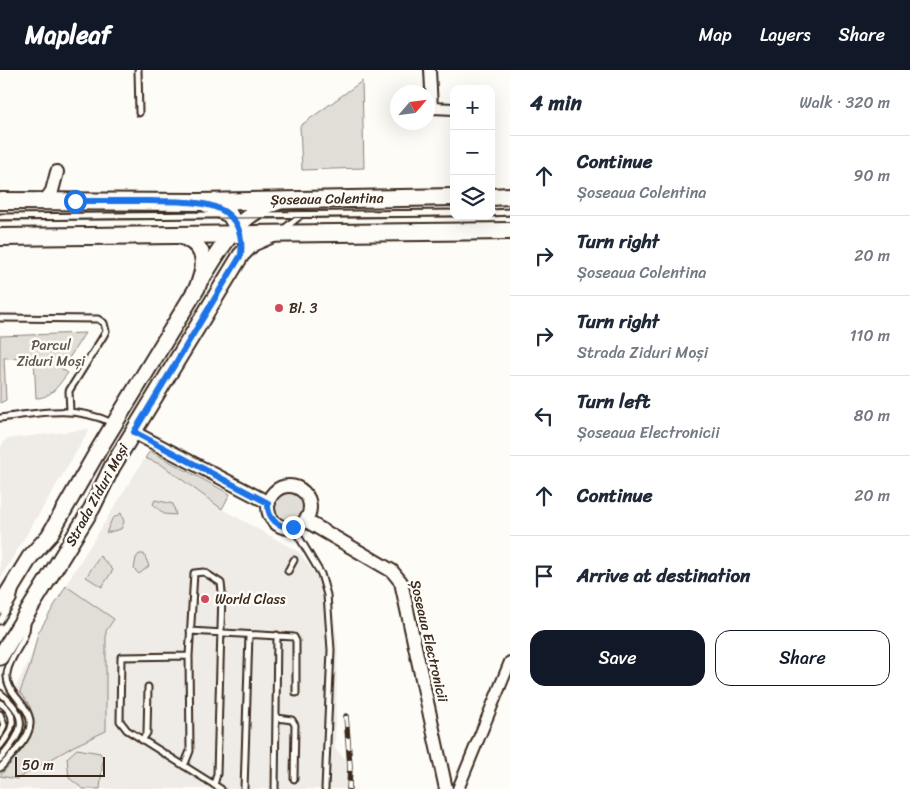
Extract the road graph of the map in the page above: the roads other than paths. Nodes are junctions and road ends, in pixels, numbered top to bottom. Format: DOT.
graph roads {
  1 [pos="138,70"];
  2 [pos="430,70"];
  3 [pos="450,109"];
  4 [pos="139,113"];
  5 [pos="510,196"];
  6 [pos="450,197"];
  7 [pos="495,197"];
  8 [pos="287,200"];
  9 [pos="0,201"];
  10 [pos="45,201"];
  11 [pos="70,201"];
  12 [pos="200,202"];
  13 [pos="495,212"];
  14 [pos="510,212"];
  15 [pos="450,213"];
  16 [pos="302,214"];
  17 [pos="250,215"];
  18 [pos="0,217"];
  19 [pos="234,227"];
  20 [pos="510,231"];
  21 [pos="279,233"];
  22 [pos="178,235"];
  23 [pos="0,237"];
  24 [pos="241,255"];
  25 [pos="200,280"];
  26 [pos="0,318"];
  27 [pos="70,411"];
  28 [pos="0,418"];
  29 [pos="114,424"];
  30 [pos="134,432"];
  31 [pos="268,503"];
  32 [pos="305,520"];
  33 [pos="293,527"];
  34 [pos="294,560"];
  35 [pos="288,571"];
  36 [pos="18,577"];
  37 [pos="0,606"];
  38 [pos="26,616"];
  39 [pos="0,622"];
  40 [pos="190,631"];
  41 [pos="221,634"];
  42 [pos="250,635"];
  43 [pos="278,635"];
  44 [pos="189,656"];
  45 [pos="0,657"];
  46 [pos="510,662"];
  47 [pos="148,687"];
  48 [pos="0,693"];
  49 [pos="296,693"];
  50 [pos="0,704"];
  51 [pos="0,714"];
  52 [pos="277,718"];
  53 [pos="0,735"];
  54 [pos="142,740"];
  55 [pos="0,746"];
  56 [pos="0,759"];
  57 [pos="184,766"];
  58 [pos="0,768"];
  59 [pos="294,780"];
  60 [pos="214,785"];
  61 [pos="222,789"];
  62 [pos="244,789"];
  63 [pos="275,789"];
  64 [pos="325,789"];
  65 [pos="446,789"];
  66 [pos="458,789"];
  1 -- 4 [label="lane"];
  2 -- 3 [label="street"];
  5 -- 7 [label="main road"];
  6 -- 8 [label="main road, Șoseaua Colentina"];
  8 -- 12 [label="main road, Șoseaua Colentina"];
  8 -- 17 [label="main road, Strada Ziduri Moși"];
  9 -- 10 [label="main road, Șoseaua Colentina"];
  10 -- 11 [label="main road, Șoseaua Colentina"];
  10 -- 11 [label="street"];
  11 -- 12 [label="main road, Șoseaua Colentina"];
  12 -- 19 [label="main road, Șoseaua Colentina"];
  13 -- 14 [label="lane"];
  15 -- 16 [label="lane"];
  16 -- 17 [label="lane"];
  16 -- 21 [label="lane"];
  17 -- 19 [label="main road, Strada Ziduri Moși"];
  18 -- 19 [label="lane"];
  19 -- 21 [label="main road, Șoseaua Colentina"];
  19 -- 22 [label="main road, Șoseaua Colentina"];
  19 -- 24 [label="main road"];
  19 -- 25 [label="main road, Strada Ziduri Moși"];
  20 -- 21 [label="main road, Șoseaua Colentina"];
  21 -- 24 [label="main road, Șoseaua Colentina"];
  22 -- 23 [label="main road, Șoseaua Colentina"];
  22 -- 25 [label="main road, Strada Ziduri Moși"];
  24 -- 30 [label="main road, Strada Ziduri Moși"];
  25 -- 29 [label="main road, Strada Ziduri Moși"];
  26 -- 27 [label="lane"];
  27 -- 28 [label="lane"];
  27 -- 29 [label="lane"];
  29 -- 36 [label="main road, Strada Ziduri Moși"];
  30 -- 31 [label="street"];
  30 -- 38 [label="main road, Strada Ziduri Moși"];
  31 -- 32 [label="street"];
  31 -- 33 [label="street"];
  32 -- 33 [label="street"];
  32 -- 65 [label="street, Șoseaua Electronicii"];
  33 -- 64 [label="lane"];
  34 -- 35 [label="lane"];
  36 -- 37 [label="main road, Strada Ziduri Moși"];
  36 -- 39 [label="lane, Strada Ziduri Moși"];
  38 -- 45 [label="main road, Strada Ziduri Moși"];
  38 -- 58 [label="lane"];
  40 -- 41 [label="lane"];
  40 -- 41 [label="lane"];
  40 -- 44 [label="lane"];
  41 -- 42 [label="lane"];
  41 -- 60 [label="lane"];
  42 -- 43 [label="lane"];
  42 -- 62 [label="lane"];
  43 -- 49 [label="lane"];
  43 -- 52 [label="lane"];
  44 -- 54 [label="lane"];
  44 -- 57 [label="lane"];
  46 -- 66 [label="street"];
  47 -- 54 [label="lane"];
  48 -- 56 [label="lane"];
  50 -- 55 [label="lane"];
  51 -- 53 [label="lane"];
  52 -- 59 [label="lane"];
  52 -- 63 [label="lane"];
  54 -- 57 [label="lane"];
  57 -- 60 [label="lane"];
  60 -- 61 [label="lane"];
}
